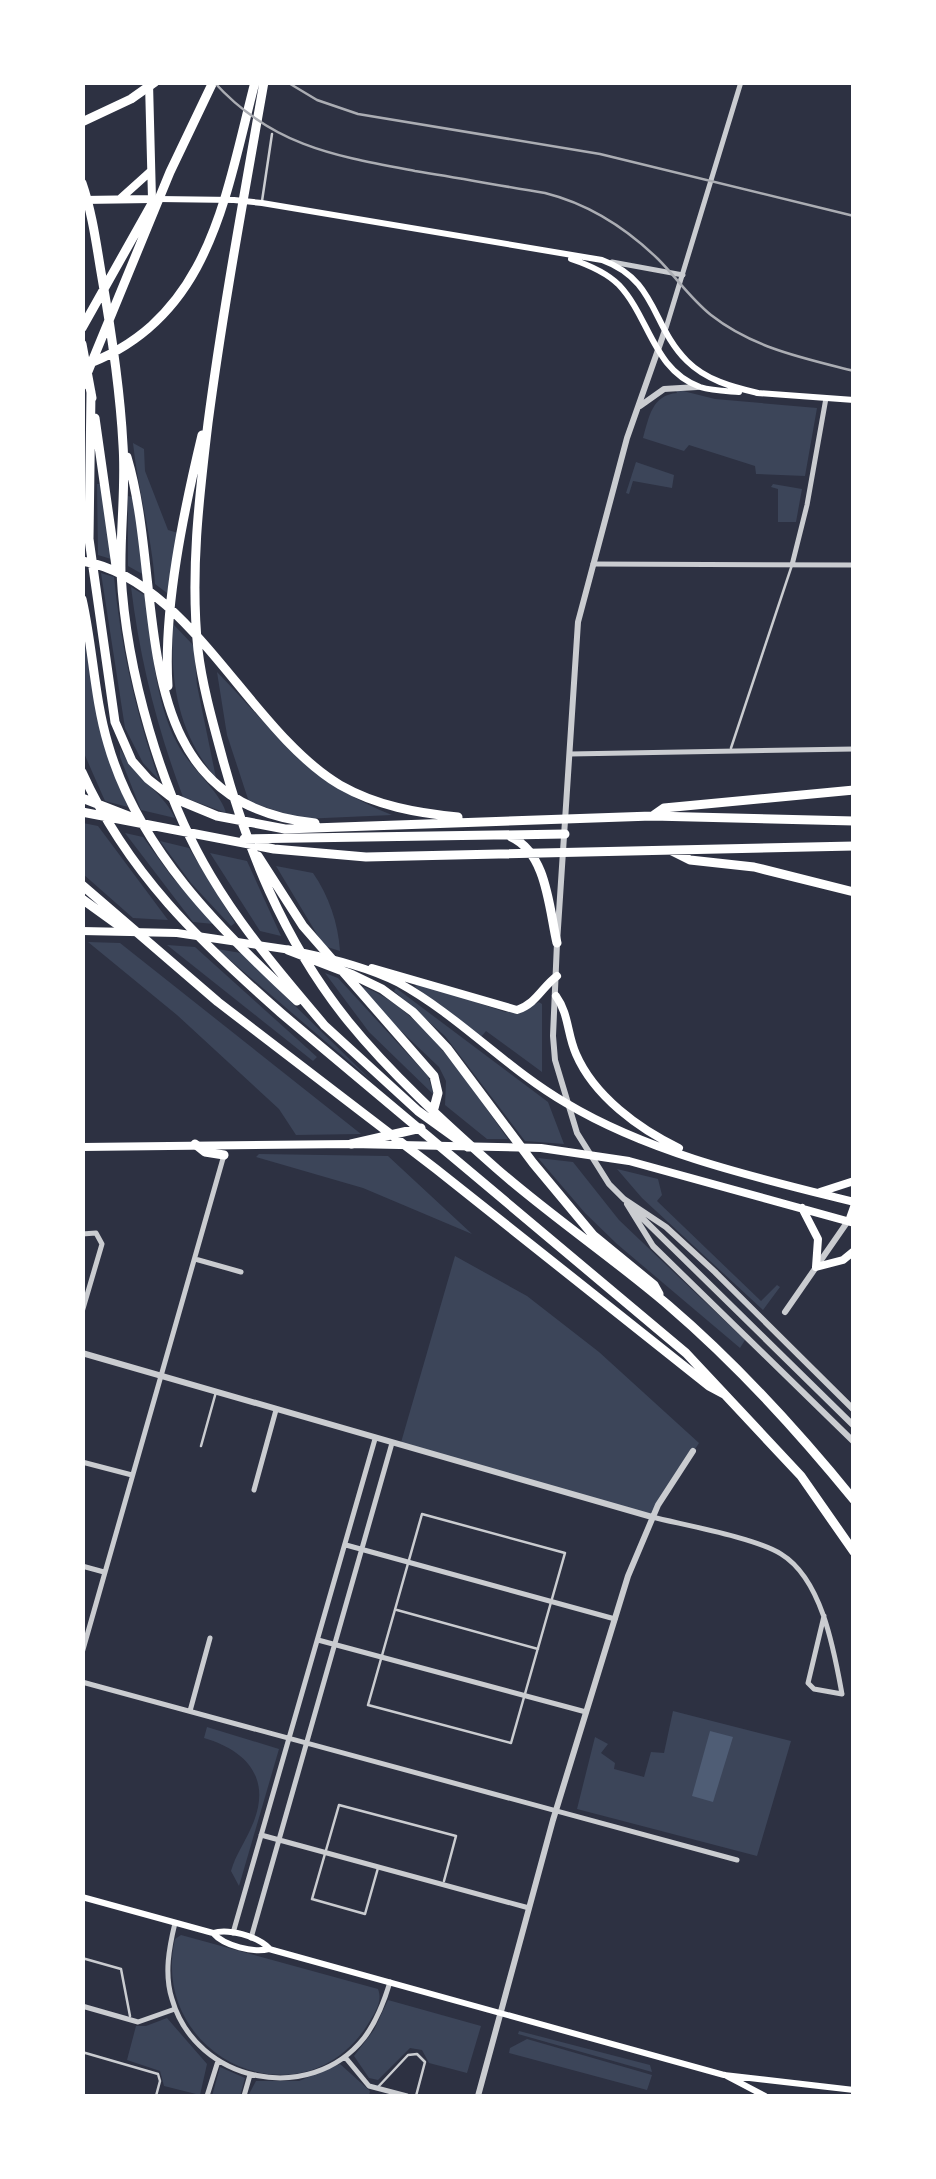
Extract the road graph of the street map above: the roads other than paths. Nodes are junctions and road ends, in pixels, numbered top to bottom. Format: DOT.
graph roads {
  1 [pos="152,82"];
  2 [pos="213,82"];
  3 [pos="255,82"];
  4 [pos="264,82"];
  5 [pos="741,82"];
  6 [pos="82,122"];
  7 [pos="272,134"];
  8 [pos="151,171"];
  9 [pos="170,172"];
  10 [pos="82,183"];
  11 [pos="82,200"];
  12 [pos="118,200"];
  13 [pos="152,200"];
  14 [pos="262,203"];
  15 [pos="546,253"];
  16 [pos="602,260"];
  17 [pos="683,275"];
  18 [pos="82,328"];
  19 [pos="666,328"];
  20 [pos="82,344"];
  21 [pos="98,347"];
  22 [pos="658,352"];
  23 [pos="82,366"];
  24 [pos="82,376"];
  25 [pos="213,384"];
  26 [pos="708,388"];
  27 [pos="87,389"];
  28 [pos="758,393"];
  29 [pos="826,398"];
  30 [pos="854,400"];
  31 [pos="636,410"];
  32 [pos="124,445"];
  33 [pos="82,561"];
  34 [pos="593,564"];
  35 [pos="854,565"];
  36 [pos="792,566"];
  37 [pos="82,599"];
  38 [pos="129,628"];
  39 [pos="170,714"];
  40 [pos="731,749"];
  41 [pos="854,749"];
  42 [pos="570,754"];
  43 [pos="82,772"];
  44 [pos="854,790"];
  45 [pos="84,799"];
  46 [pos="87,812"];
  47 [pos="652,816"];
  48 [pos="496,820"];
  49 [pos="854,821"];
  50 [pos="283,824"];
  51 [pos="167,828"];
  52 [pos="565,834"];
  53 [pos="499,835"];
  54 [pos="246,836"];
  55 [pos="212,838"];
  56 [pos="854,846"];
  57 [pos="669,850"];
  58 [pos="82,885"];
  59 [pos="854,892"];
  60 [pos="82,899"];
  61 [pos="82,930"];
  62 [pos="557,943"];
  63 [pos="152,948"];
  64 [pos="288,950"];
  65 [pos="344,962"];
  66 [pos="557,976"];
  67 [pos="556,996"];
  68 [pos="326,1026"];
  69 [pos="195,1144"];
  70 [pos="350,1144"];
  71 [pos="82,1147"];
  72 [pos="224,1155"];
  73 [pos="696,1159"];
  74 [pos="498,1170"];
  75 [pos="854,1181"];
  76 [pos="818,1192"];
  77 [pos="624,1199"];
  78 [pos="854,1203"];
  79 [pos="802,1208"];
  80 [pos="851,1220"];
  81 [pos="82,1234"];
  82 [pos="854,1251"];
  83 [pos="195,1259"];
  84 [pos="816,1267"];
  85 [pos="241,1272"];
  86 [pos="665,1302"];
  87 [pos="82,1312"];
  88 [pos="785,1312"];
  89 [pos="82,1353"];
  90 [pos="161,1374"];
  91 [pos="217,1390"];
  92 [pos="731,1398"];
  93 [pos="276,1410"];
  94 [pos="854,1410"];
  95 [pos="854,1426"];
  96 [pos="376,1439"];
  97 [pos="854,1442"];
  98 [pos="392,1444"];
  99 [pos="201,1446"];
  100 [pos="694,1452"];
  101 [pos="82,1462"];
  102 [pos="132,1476"];
  103 [pos="254,1490"];
  104 [pos="854,1500"];
  105 [pos="652,1517"];
  106 [pos="346,1545"];
  107 [pos="361,1549"];
  108 [pos="854,1552"];
  109 [pos="409,1562"];
  110 [pos="82,1566"];
  111 [pos="105,1572"];
  112 [pos="552,1601"];
  113 [pos="396,1609"];
  114 [pos="824,1616"];
  115 [pos="614,1619"];
  116 [pos="210,1638"];
  117 [pos="318,1640"];
  118 [pos="336,1644"];
  119 [pos="538,1649"];
  120 [pos="82,1654"];
  121 [pos="382,1656"];
  122 [pos="82,1682"];
  123 [pos="525,1695"];
  124 [pos="190,1711"];
  125 [pos="586,1712"];
  126 [pos="290,1738"];
  127 [pos="307,1742"];
  128 [pos="556,1810"];
  129 [pos="260,1835"];
  130 [pos="278,1840"];
  131 [pos="325,1852"];
  132 [pos="738,1860"];
  133 [pos="378,1867"];
  134 [pos="443,1885"];
  135 [pos="82,1897"];
  136 [pos="529,1908"];
  137 [pos="175,1922"];
  138 [pos="213,1933"];
  139 [pos="233,1933"];
  140 [pos="250,1938"];
  141 [pos="270,1948"];
  142 [pos="82,1958"];
  143 [pos="390,1982"];
  144 [pos="82,2006"];
  145 [pos="175,2009"];
  146 [pos="502,2011"];
  147 [pos="130,2020"];
  148 [pos="82,2052"];
  149 [pos="345,2058"];
  150 [pos="218,2061"];
  151 [pos="250,2075"];
  152 [pos="724,2075"];
  153 [pos="378,2088"];
  154 [pos="854,2090"];
  155 [pos="156,2096"];
  156 [pos="208,2096"];
  157 [pos="244,2096"];
  158 [pos="407,2096"];
  159 [pos="416,2096"];
  160 [pos="478,2096"];
  161 [pos="766,2096"];
  1 -- 6 [label="highway"];
  1 -- 8 [label="main road"];
  2 -- 9 [label="highway"];
  3 -- 23 [label="highway"];
  4 -- 25 [label="highway"];
  5 -- 17 [label="street"];
  7 -- 14 [label="lane"];
  8 -- 12 [label="main road"];
  8 -- 13 [label="main road"];
  9 -- 18 [label="highway"];
  9 -- 21 [label="highway"];
  10 -- 32 [label="highway"];
  11 -- 12 [label="main road"];
  12 -- 13 [label="main road"];
  13 -- 14 [label="main road"];
  14 -- 15 [label="main road"];
  15 -- 16 [label="main road"];
  15 -- 22 [label="main road"];
  16 -- 17 [label="street"];
  16 -- 19 [label="main road"];
  17 -- 19 [label="street"];
  19 -- 22 [label="street"];
  19 -- 28 [label="main road"];
  20 -- 27 [label="highway"];
  21 -- 24 [label="highway"];
  21 -- 27 [label="highway"];
  22 -- 26 [label="main road"];
  22 -- 31 [label="street"];
  25 -- 39 [label="highway"];
  25 -- 54 [label="highway"];
  26 -- 28 [label="main road"];
  26 -- 31 [label="street"];
  27 -- 38 [label="highway"];
  27 -- 50 [label="highway"];
  28 -- 29 [label="main road"];
  29 -- 30 [label="main road"];
  29 -- 36 [label="street"];
  31 -- 34 [label="street"];
  32 -- 38 [label="highway"];
  32 -- 39 [label="highway"];
  33 -- 48 [label="highway"];
  34 -- 36 [label="street"];
  34 -- 42 [label="street"];
  35 -- 36 [label="street"];
  36 -- 40 [label="lane"];
  37 -- 68 [label="highway"];
  38 -- 68 [label="highway"];
  39 -- 50 [label="highway"];
  40 -- 41 [label="street"];
  40 -- 42 [label="street"];
  42 -- 52 [label="street"];
  43 -- 92 [label="highway"];
  44 -- 47 [label="highway"];
  45 -- 51 [label="highway"];
  46 -- 51 [label="highway"];
  47 -- 48 [label="highway"];
  47 -- 49 [label="highway"];
  48 -- 50 [label="highway"];
  51 -- 55 [label="highway"];
  52 -- 53 [label="highway"];
  52 -- 62 [label="street"];
  53 -- 55 [label="highway"];
  53 -- 62 [label="highway"];
  54 -- 70 [label="highway"];
  54 -- 74 [label="highway"];
  55 -- 57 [label="highway"];
  56 -- 57 [label="highway"];
  57 -- 59 [label="highway"];
  58 -- 63 [label="highway"];
  60 -- 63 [label="highway"];
  61 -- 64 [label="main road"];
  62 -- 66 [label="street"];
  63 -- 92 [label="highway"];
  64 -- 65 [label="main road"];
  64 -- 86 [label="highway"];
  65 -- 66 [label="main road"];
  65 -- 73 [label="main road"];
  66 -- 67 [label="street"];
  67 -- 73 [label="main road"];
  67 -- 77 [label="street"];
  68 -- 74 [label="highway"];
  69 -- 70 [label="main road"];
  69 -- 71 [label="main road"];
  69 -- 72 [label="highway"];
  70 -- 79 [label="main road"];
  72 -- 83 [label="street"];
  73 -- 76 [label="main road"];
  74 -- 86 [label="highway"];
  75 -- 76 [label="main road"];
  76 -- 78 [label="main road"];
  77 -- 94 [label="street"];
  77 -- 95 [label="street"];
  77 -- 97 [label="street"];
  78 -- 80 [label="main road"];
  79 -- 80 [label="main road"];
  79 -- 84 [label="main road"];
  80 -- 84 [label="street"];
  81 -- 87 [label="street"];
  82 -- 84 [label="main road"];
  83 -- 85 [label="street"];
  83 -- 90 [label="street"];
  84 -- 88 [label="street"];
  86 -- 104 [label="highway"];
  89 -- 90 [label="street"];
  90 -- 91 [label="street"];
  90 -- 102 [label="street"];
  91 -- 93 [label="street"];
  91 -- 99 [label="lane"];
  92 -- 108 [label="highway"];
  93 -- 96 [label="street"];
  93 -- 103 [label="street"];
  96 -- 98 [label="street"];
  96 -- 106 [label="street"];
  98 -- 105 [label="street"];
  98 -- 107 [label="street"];
  100 -- 105 [label="street"];
  101 -- 102 [label="street"];
  102 -- 111 [label="street"];
  105 -- 114 [label="street"];
  105 -- 115 [label="street"];
  106 -- 107 [label="street"];
  106 -- 117 [label="street"];
  107 -- 109 [label="street"];
  107 -- 118 [label="street"];
  109 -- 112 [label="street"];
  109 -- 112 [label="lane"];
  109 -- 113 [label="lane"];
  110 -- 111 [label="street"];
  111 -- 120 [label="street"];
  112 -- 115 [label="street"];
  112 -- 119 [label="lane"];
  113 -- 119 [label="lane"];
  113 -- 121 [label="lane"];
  114 -- 114 [label="street"];
  115 -- 125 [label="street"];
  116 -- 124 [label="street"];
  117 -- 118 [label="street"];
  117 -- 126 [label="street"];
  118 -- 121 [label="street"];
  118 -- 127 [label="street"];
  119 -- 123 [label="lane"];
  121 -- 123 [label="street"];
  121 -- 123 [label="lane"];
  122 -- 124 [label="street"];
  123 -- 125 [label="street"];
  124 -- 126 [label="street"];
  125 -- 128 [label="street"];
  126 -- 127 [label="street"];
  126 -- 129 [label="street"];
  127 -- 128 [label="street"];
  127 -- 130 [label="street"];
  128 -- 132 [label="street"];
  128 -- 136 [label="street"];
  129 -- 130 [label="street"];
  129 -- 139 [label="street"];
  130 -- 131 [label="street"];
  130 -- 140 [label="street"];
  131 -- 133 [label="street"];
  131 -- 133 [label="lane"];
  131 -- 134 [label="lane"];
  133 -- 134 [label="street"];
  134 -- 136 [label="street"];
  135 -- 137 [label="main road"];
  136 -- 146 [label="street"];
  137 -- 138 [label="main road"];
  137 -- 145 [label="street"];
  138 -- 139 [label="main road"];
  138 -- 141 [label="main road"];
  139 -- 140 [label="main road"];
  140 -- 141 [label="main road"];
  141 -- 143 [label="main road"];
  142 -- 147 [label="lane"];
  143 -- 146 [label="main road"];
  143 -- 149 [label="street"];
  144 -- 147 [label="street"];
  145 -- 147 [label="street"];
  145 -- 150 [label="street"];
  146 -- 152 [label="main road"];
  146 -- 160 [label="street"];
  148 -- 155 [label="lane"];
  149 -- 151 [label="street"];
  149 -- 153 [label="street"];
  150 -- 151 [label="street"];
  150 -- 156 [label="street"];
  151 -- 157 [label="street"];
  152 -- 154 [label="main road"];
  152 -- 161 [label="main road"];
  153 -- 158 [label="street"];
  153 -- 159 [label="lane"];
}
